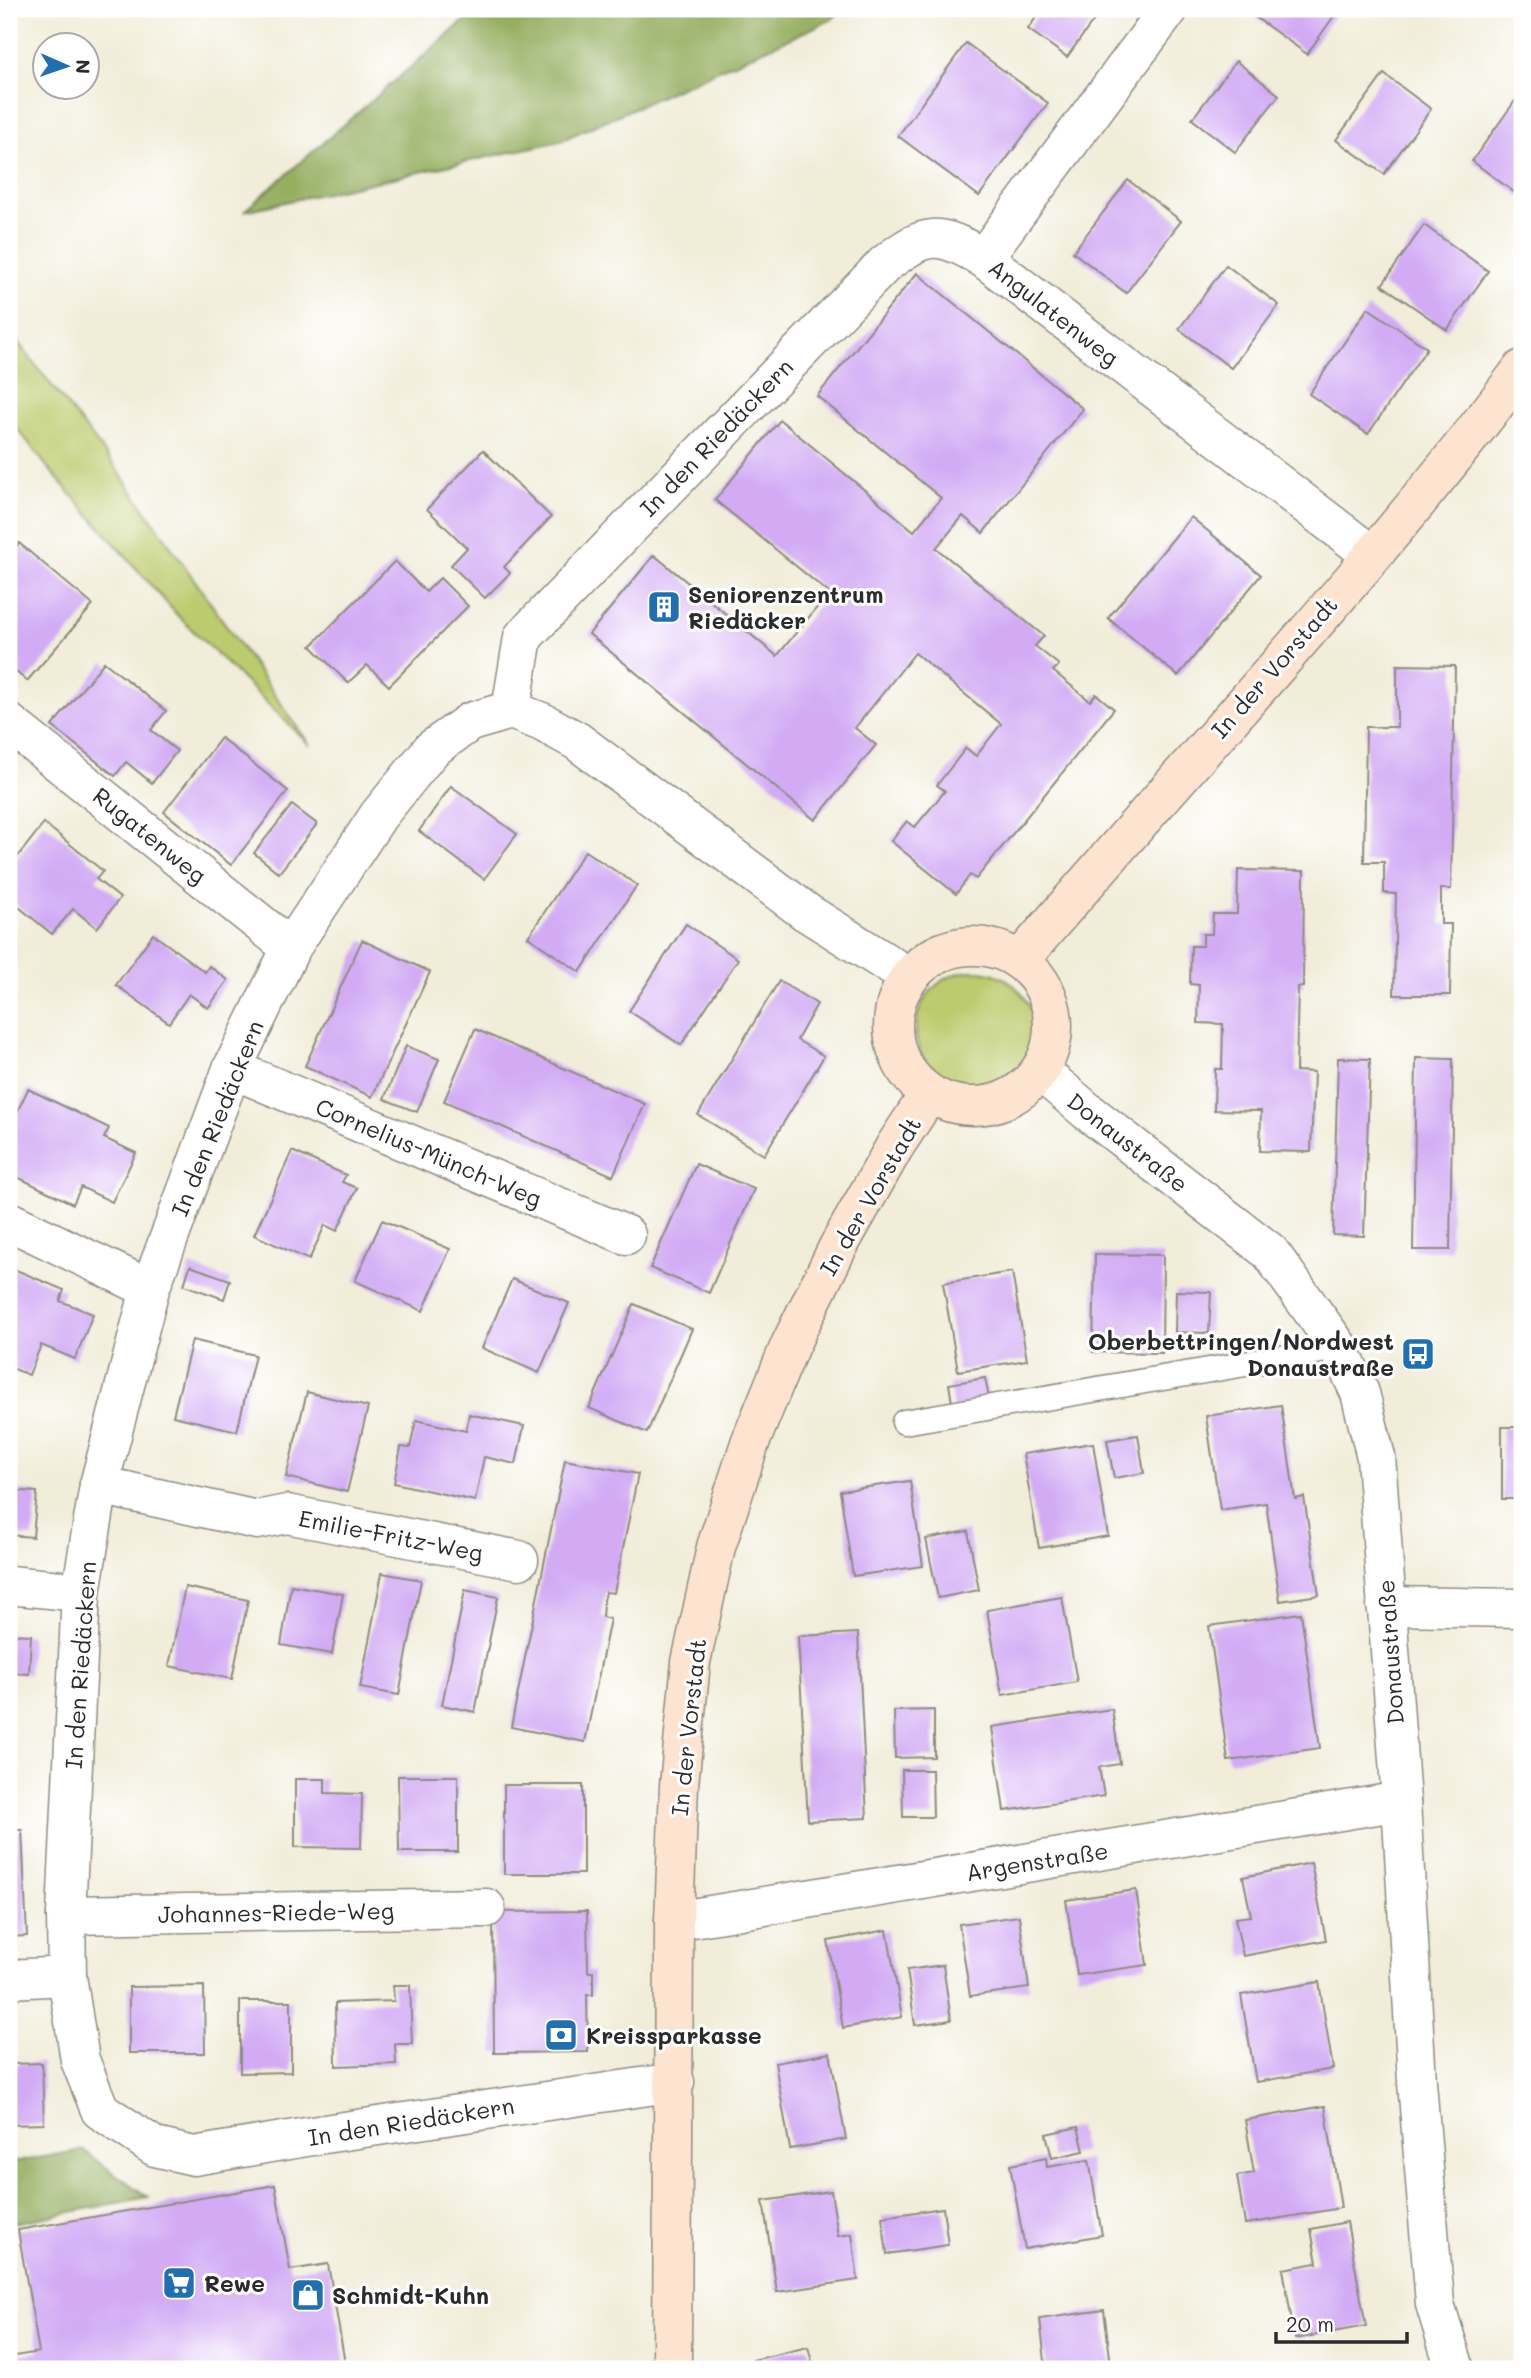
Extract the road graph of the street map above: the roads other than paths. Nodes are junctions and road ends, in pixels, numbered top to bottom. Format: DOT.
graph roads {
  1 [pos="1169,9"];
  2 [pos="983,258"];
  3 [pos="1522,369"];
  4 [pos="1372,555"];
  5 [pos="511,710"];
  6 [pos="9,723"];
  7 [pos="291,948"];
  8 [pos="1020,960"];
  9 [pos="909,977"];
  10 [pos="232,1069"];
  11 [pos="1040,1071"];
  12 [pos="929,1094"];
  13 [pos="9,1221"];
  14 [pos="626,1234"];
  15 [pos="150,1289"];
  16 [pos="1339,1348"];
  17 [pos="904,1422"];
  18 [pos="99,1485"];
  19 [pos="519,1560"];
  20 [pos="9,1585"];
  21 [pos="81,1592"];
  22 [pos="1386,1606"];
  23 [pos="1522,1608"];
  24 [pos="1401,1801"];
  25 [pos="486,1908"];
  26 [pos="66,1915"];
  27 [pos="674,1921"];
  28 [pos="67,1976"];
  29 [pos="9,1979"];
  30 [pos="675,2082"];
  31 [pos="672,2369"];
  32 [pos="1455,2369"];
  1 -- 2 [label="street, Angulatenweg"];
  2 -- 4 [label="street, Angulatenweg"];
  2 -- 5 [label="street, In den Riedäckern"];
  3 -- 4 [label="street, In der Vorstadt"];
  4 -- 8 [label="street, In der Vorstadt"];
  5 -- 7 [label="street, In den Riedäckern"];
  5 -- 9 [label="street"];
  6 -- 7 [label="street, Rugatenweg"];
  7 -- 10 [label="street, In den Riedäckern"];
  8 -- 9 [label="street, In der Vorstadt"];
  8 -- 11 [label="street, In der Vorstadt"];
  9 -- 12 [label="street, In der Vorstadt"];
  10 -- 14 [label="street, Cornelius-Münch-Weg"];
  10 -- 15 [label="street, In den Riedäckern"];
  11 -- 12 [label="street, In der Vorstadt"];
  11 -- 16 [label="street, Donaustraße"];
  12 -- 27 [label="street, In der Vorstadt"];
  13 -- 15 [label="street"];
  15 -- 18 [label="street, In den Riedäckern"];
  16 -- 17 [label="lane"];
  16 -- 22 [label="street, Donaustraße"];
  18 -- 19 [label="street, Emilie-Fritz-Weg"];
  18 -- 21 [label="street, In den Riedäckern"];
  20 -- 21 [label="street"];
  21 -- 26 [label="street, In den Riedäckern"];
  22 -- 23 [label="street"];
  22 -- 24 [label="street, Donaustraße"];
  24 -- 27 [label="street, Argenstraße"];
  24 -- 32 [label="street, Donaustraße"];
  25 -- 26 [label="street, Johannes-Riede-Weg"];
  26 -- 28 [label="street, In den Riedäckern"];
  27 -- 30 [label="street, In der Vorstadt"];
  28 -- 29 [label="street"];
  28 -- 30 [label="street, In den Riedäckern"];
  30 -- 31 [label="street, In der Vorstadt"];
}
